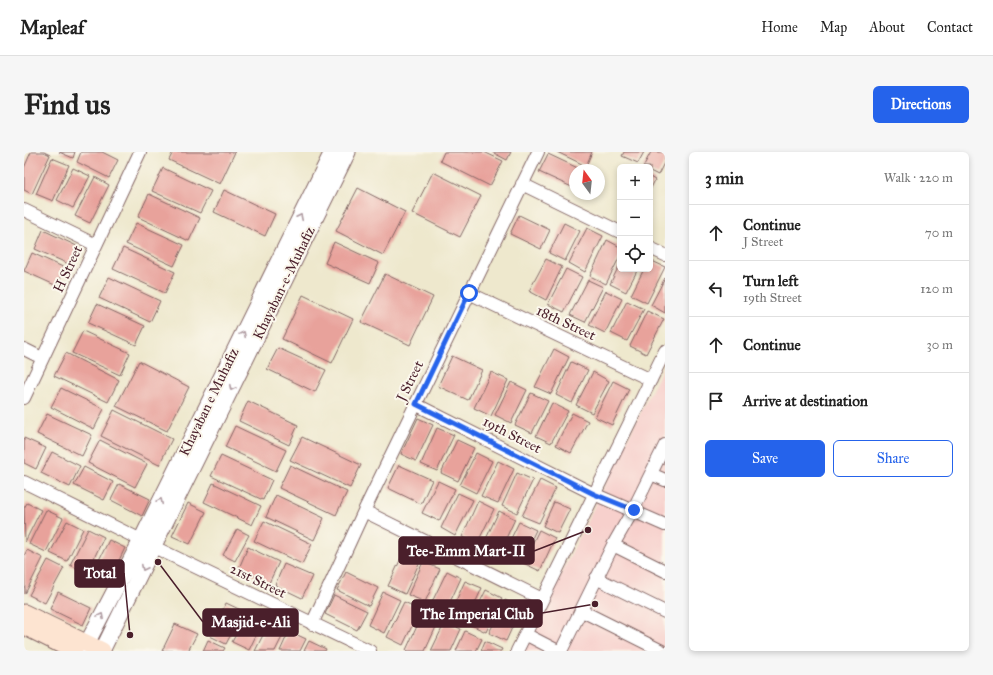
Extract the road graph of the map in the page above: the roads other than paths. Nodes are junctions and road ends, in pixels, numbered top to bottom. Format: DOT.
graph roads {
  1 [pos="140,152"];
  2 [pos="332,152"];
  3 [pos="348,152"];
  4 [pos="538,152"];
  5 [pos="522,184"];
  6 [pos="24,210"];
  7 [pos="617,231"];
  8 [pos="96,245"];
  9 [pos="653,249"];
  10 [pos="665,255"];
  11 [pos="469,293"];
  12 [pos="24,349"];
  13 [pos="665,351"];
  14 [pos="42,358"];
  15 [pos="651,380"];
  16 [pos="24,398"];
  17 [pos="416,404"];
  18 [pos="665,445"];
  19 [pos="651,474"];
  20 [pos="665,480"];
  21 [pos="24,482"];
  22 [pos="594,494"];
  23 [pos="634,510"];
  24 [pos="364,511"];
  25 [pos="665,525"];
  26 [pos="141,540"];
  27 [pos="613,545"];
  28 [pos="154,547"];
  29 [pos="665,570"];
  30 [pos="596,578"];
  31 [pos="542,599"];
  32 [pos="582,611"];
  33 [pos="665,612"];
  34 [pos="24,613"];
  35 [pos="312,624"];
  36 [pos="24,626"];
  37 [pos="525,634"];
  38 [pos="90,650"];
  39 [pos="370,651"];
  40 [pos="517,651"];
  41 [pos="560,651"];
  42 [pos="662,651"];
  1 -- 8 [label="street, H Street"];
  26 -- 2 [label="street, Khayaban e Muhafiz, one-way"];
  3 -- 28 [label="street, Khayaban-e-Muhafiz, one-way"];
  4 -- 5 [label="street, J Street"];
  5 -- 7 [label="street"];
  5 -- 11 [label="street, J Street"];
  6 -- 8 [label="street"];
  8 -- 14 [label="street, H Street"];
  9 -- 10 [label="street"];
  11 -- 15 [label="street, 18th Street"];
  11 -- 17 [label="street, J Street"];
  12 -- 14 [label="street"];
  13 -- 15 [label="street"];
  14 -- 16 [label="street, H Street"];
  15 -- 22 [label="street"];
  17 -- 22 [label="street, 19th Street"];
  17 -- 24 [label="street, J Street"];
  18 -- 19 [label="street"];
  19 -- 20 [label="street"];
  19 -- 23 [label="street"];
  21 -- 26 [label="street"];
  22 -- 23 [label="street, 19th Street"];
  22 -- 31 [label="street"];
  23 -- 25 [label="street, 19th Street"];
  23 -- 27 [label="street"];
  24 -- 31 [label="street"];
  24 -- 35 [label="street, J Street"];
  38 -- 26 [label="street, Khayaban e Muhafiz, one-way"];
  27 -- 29 [label="street"];
  27 -- 30 [label="street"];
  28 -- 35 [label="street, 21st Street"];
  28 -- 38 [label="street, Khayaban-e-Muhafiz, one-way"];
  30 -- 32 [label="street"];
  30 -- 33 [label="street"];
  31 -- 37 [label="street"];
  32 -- 41 [label="street"];
  32 -- 42 [label="street"];
  34 -- 38 [label="main road"];
  35 -- 39 [label="street, 21st Street"];
  36 -- 38 [label="main road"];
  37 -- 40 [label="street"];
  37 -- 41 [label="street"];
}
